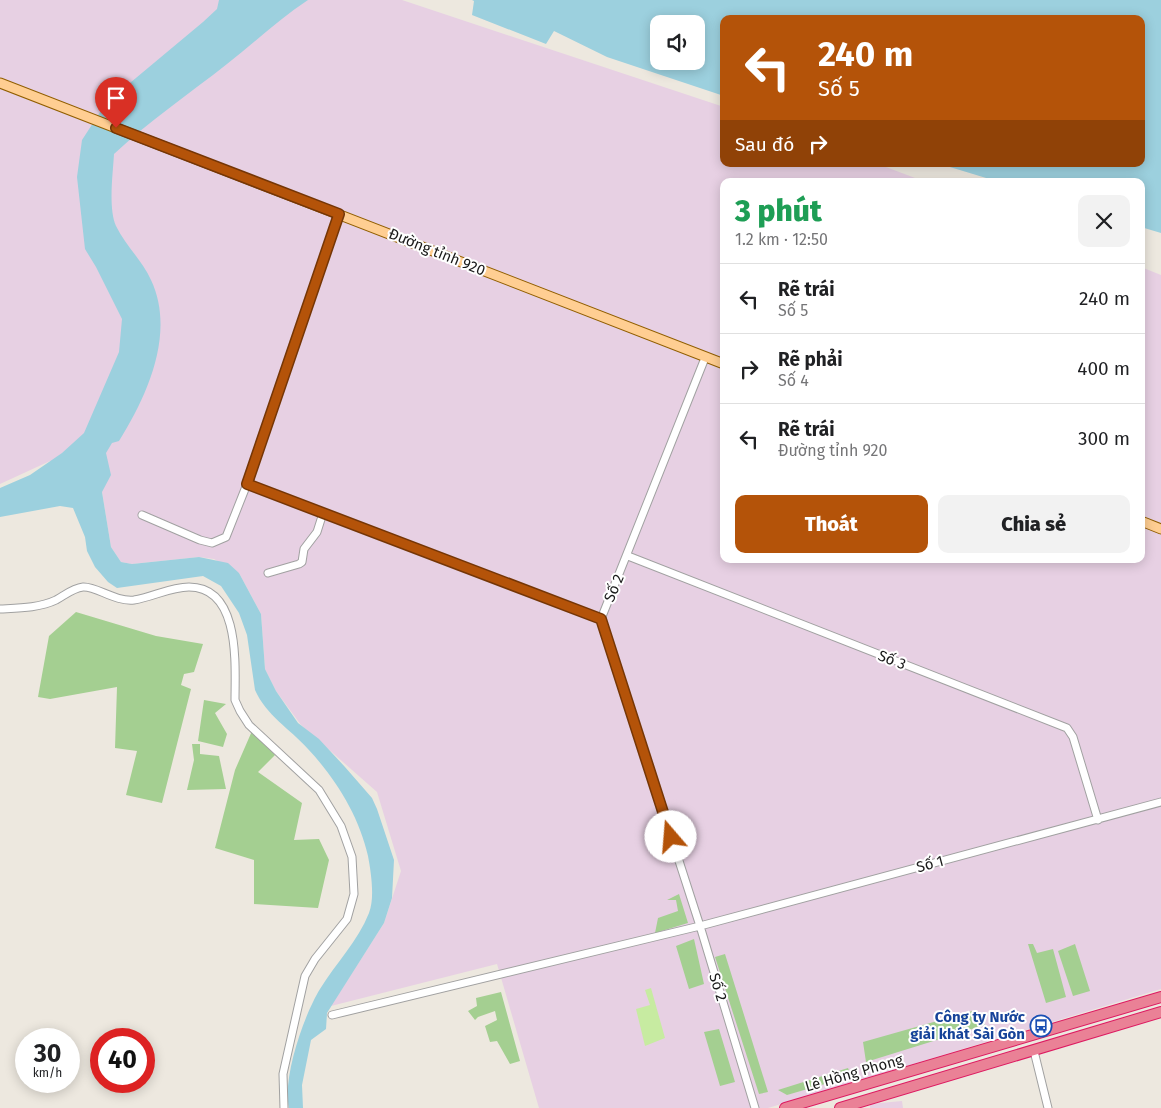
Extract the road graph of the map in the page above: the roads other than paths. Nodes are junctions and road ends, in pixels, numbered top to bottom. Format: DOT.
graph roads {
  1 [pos="0,83"];
  2 [pos="339,214"];
  3 [pos="705,358"];
  4 [pos="720,363"];
  5 [pos="247,484"];
  6 [pos="323,513"];
  7 [pos="142,515"];
  8 [pos="1145,523"];
  9 [pos="1161,529"];
  10 [pos="628,556"];
  11 [pos="268,573"];
  12 [pos="0,609"];
  13 [pos="601,619"];
  14 [pos="1161,802"];
  15 [pos="1098,820"];
  16 [pos="700,926"];
  17 [pos="1161,998"];
  18 [pos="1161,1012"];
  19 [pos="332,1015"];
  20 [pos="1034,1051"];
  21 [pos="284,1108"];
  22 [pos="755,1108"];
  23 [pos="785,1108"];
  24 [pos="840,1108"];
  25 [pos="1048,1108"];
  1 -- 2 [label="main road, Đường tỉnh 920"];
  2 -- 3 [label="main road, Đường tỉnh 920"];
  2 -- 5 [label="street"];
  3 -- 4 [label="main road, Đường tỉnh 920"];
  3 -- 10 [label="street, Số 2"];
  5 -- 6 [label="street"];
  5 -- 7 [label="street"];
  6 -- 11 [label="street"];
  6 -- 13 [label="street"];
  8 -- 9 [label="main road"];
  10 -- 13 [label="street, Số 2"];
  10 -- 15 [label="street, Số 3"];
  12 -- 21 [label="street"];
  13 -- 16 [label="street, Số 2"];
  14 -- 15 [label="street, Số 1"];
  15 -- 16 [label="street, Số 1"];
  16 -- 19 [label="street, Số 1"];
  16 -- 22 [label="street, Số 2"];
  17 -- 23 [label="highway, Lê Hồng Phong"];
  18 -- 20 [label="highway, Lê Hồng Phong"];
  20 -- 24 [label="highway, Lê Hồng Phong"];
  20 -- 25 [label="street"];
}
